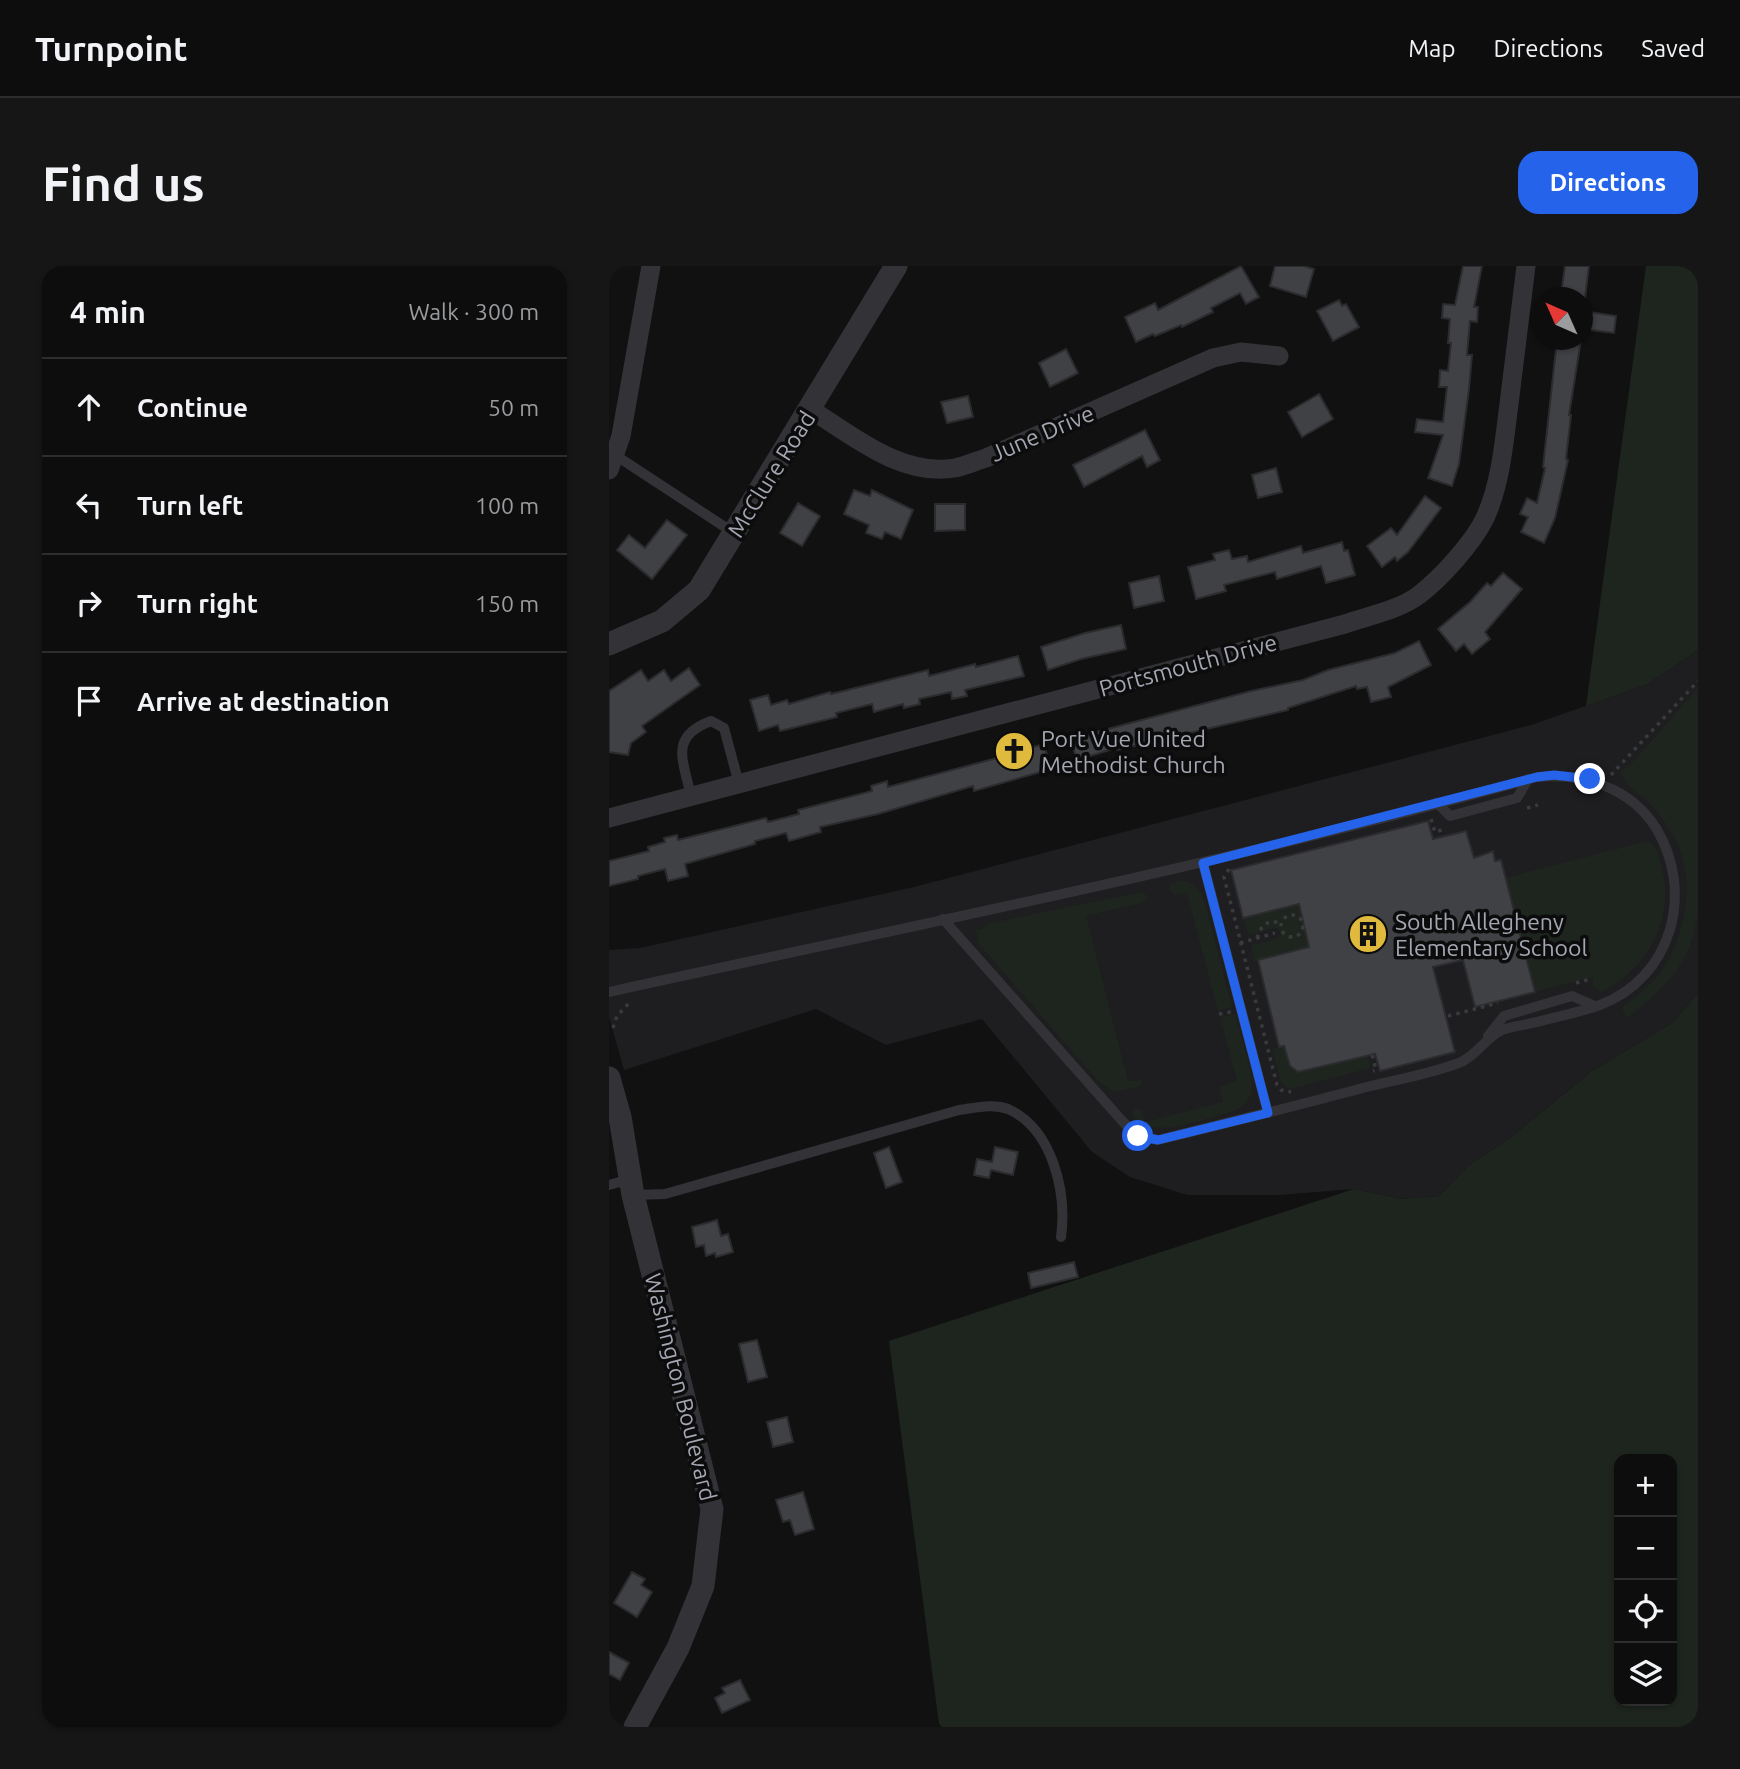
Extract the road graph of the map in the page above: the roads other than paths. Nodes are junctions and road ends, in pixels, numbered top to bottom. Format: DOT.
graph roads {
  1 [pos="651,266"];
  2 [pos="896,266"];
  3 [pos="1526,266"];
  4 [pos="1279,356"];
  5 [pos="810,409"];
  6 [pos="612,463"];
  7 [pos="734,533"];
  8 [pos="609,644"];
  9 [pos="1528,779"];
  10 [pos="739,784"];
  11 [pos="691,797"];
  12 [pos="1437,803"];
  13 [pos="609,818"];
  14 [pos="1203,863"];
  15 [pos="943,919"];
  16 [pos="609,992"];
  17 [pos="1595,1006"];
  18 [pos="1476,1052"];
  19 [pos="609,1077"];
  20 [pos="1268,1113"];
  21 [pos="624,1186"];
  22 [pos="1061,1237"];
  23 [pos="635,1727"];
  1 -- 6 [label="street"];
  2 -- 5 [label="street, McClure Road"];
  3 -- 10 [label="street, Portsmouth Drive"];
  4 -- 5 [label="street, June Drive"];
  5 -- 7 [label="street, McClure Road"];
  6 -- 7 [label="lane"];
  7 -- 8 [label="street, McClure Road"];
  9 -- 12 [label="lane"];
  9 -- 12 [label="lane"];
  9 -- 17 [label="lane"];
  10 -- 11 [label="street, Portsmouth Drive"];
  10 -- 11 [label="lane"];
  11 -- 13 [label="street, Portsmouth Drive"];
  12 -- 14 [label="lane"];
  14 -- 15 [label="lane"];
  14 -- 20 [label="lane"];
  15 -- 16 [label="lane"];
  15 -- 20 [label="lane"];
  17 -- 18 [label="lane"];
  17 -- 18 [label="lane"];
  18 -- 20 [label="lane"];
  19 -- 21 [label="street, Washington Boulevard"];
  21 -- 22 [label="lane"];
  21 -- 23 [label="street, Washington Boulevard"];
}
